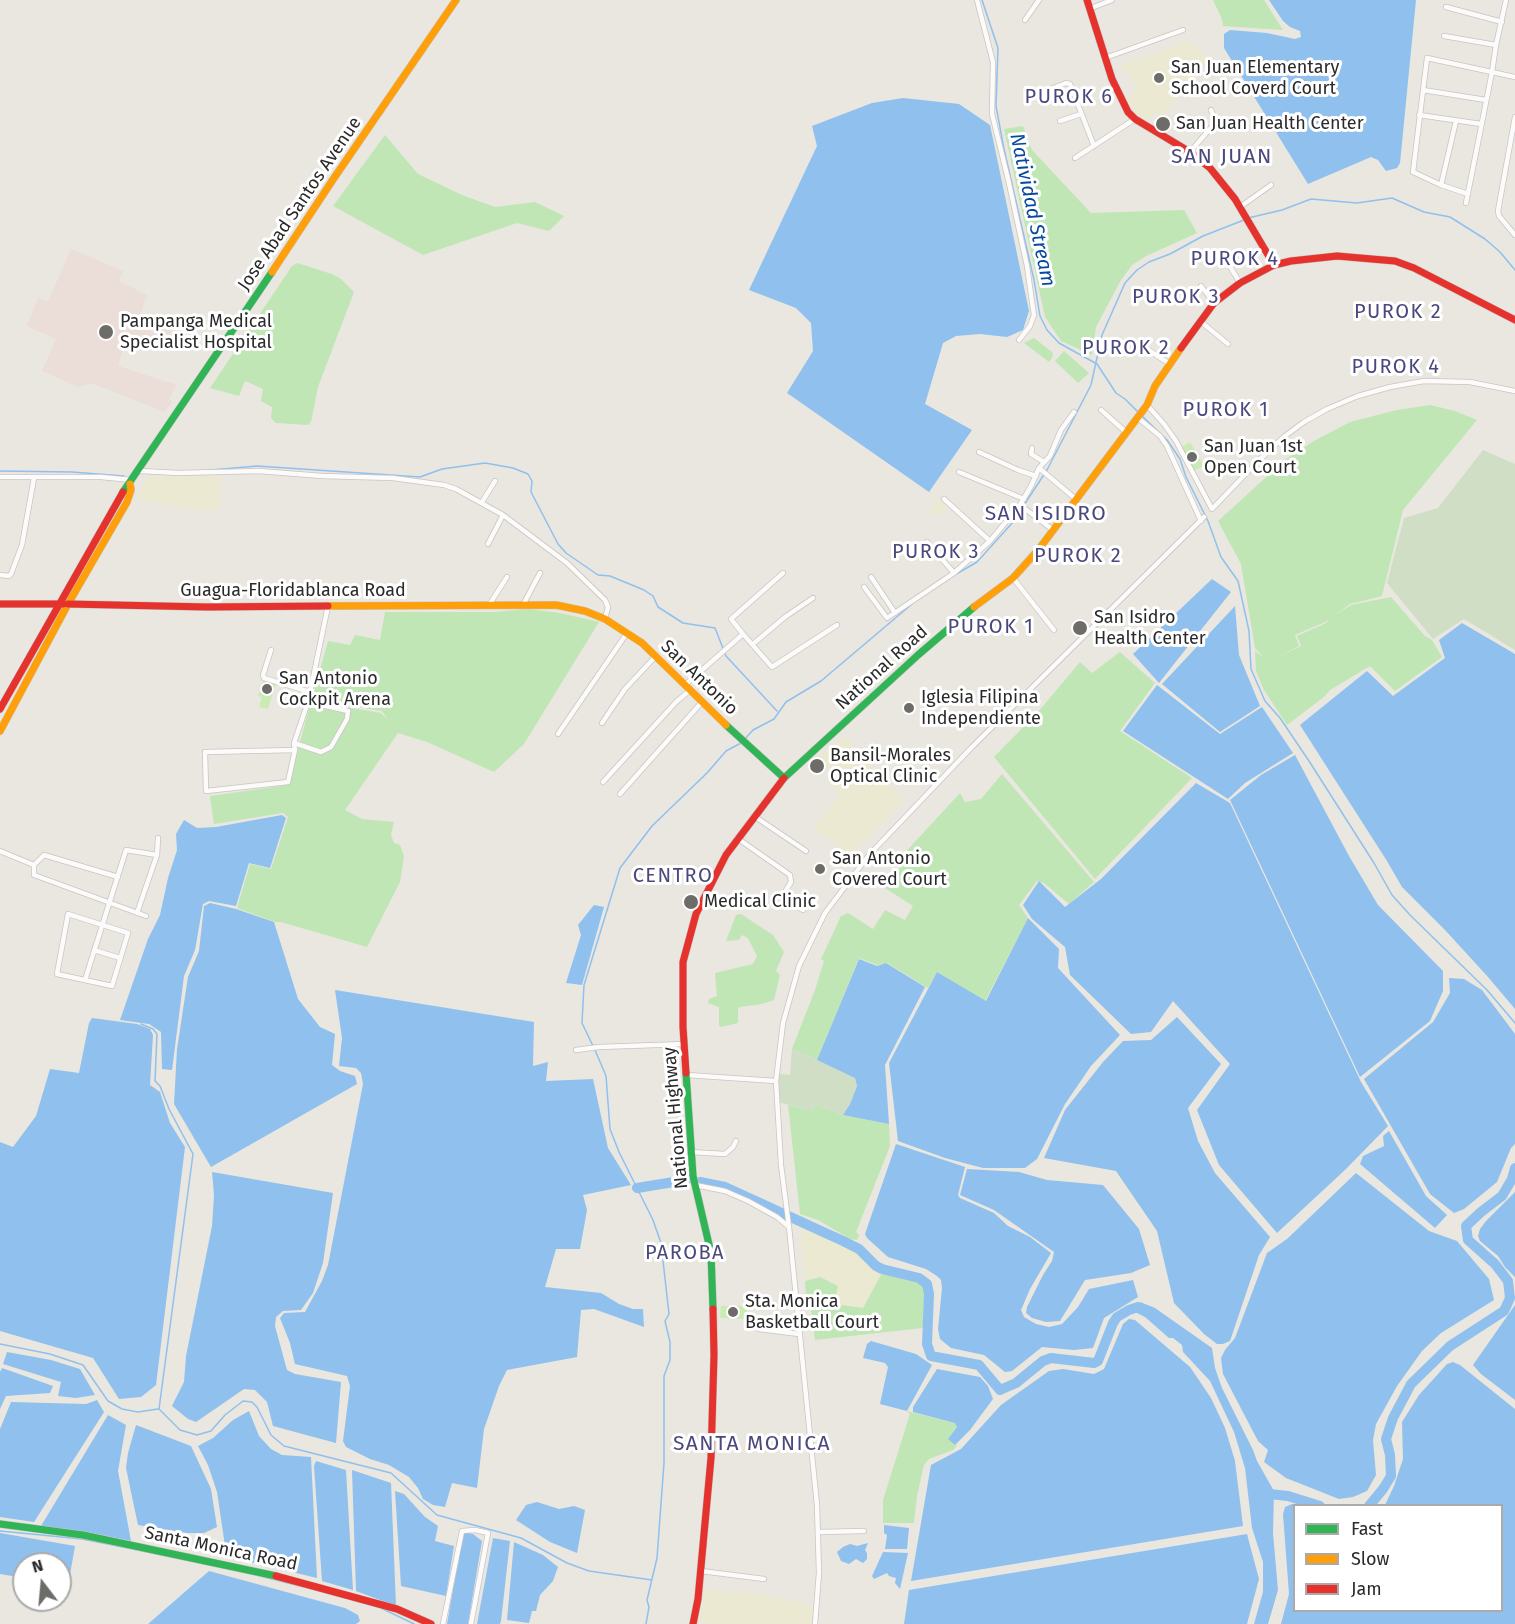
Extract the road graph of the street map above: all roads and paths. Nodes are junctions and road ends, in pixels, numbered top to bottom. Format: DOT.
graph roads {
  1 [pos="456,0"];
  2 [pos="977,0"];
  3 [pos="1039,0"];
  4 [pos="1087,0"];
  5 [pos="1112,0"];
  6 [pos="1506,0"];
  7 [pos="1446,7"];
  8 [pos="1089,9"];
  9 [pos="1025,20"];
  10 [pos="1502,22"];
  11 [pos="1183,30"];
  12 [pos="1444,36"];
  13 [pos="1496,45"];
  14 [pos="1105,58"];
  15 [pos="1492,72"];
  16 [pos="1515,77"];
  17 [pos="1423,90"];
  18 [pos="1033,96"];
  19 [pos="1486,100"];
  20 [pos="1211,110"];
  21 [pos="1081,114"];
  22 [pos="1419,115"];
  23 [pos="1515,117"];
  24 [pos="1135,119"];
  25 [pos="1060,121"];
  26 [pos="1456,122"];
  27 [pos="1481,124"];
  28 [pos="1094,146"];
  29 [pos="1190,152"];
  30 [pos="1075,158"];
  31 [pos="1271,185"];
  32 [pos="1441,185"];
  33 [pos="1468,194"];
  34 [pos="1466,203"];
  35 [pos="1242,210"];
  36 [pos="1515,235"];
  37 [pos="1226,260"];
  38 [pos="1274,265"];
  39 [pos="1240,283"];
  40 [pos="1201,286"];
  41 [pos="1215,303"];
  42 [pos="1515,320"];
  43 [pos="1200,321"];
  44 [pos="1019,340"];
  45 [pos="1139,344"];
  46 [pos="1228,344"];
  47 [pos="1170,364"];
  48 [pos="1515,391"];
  49 [pos="1148,405"];
  50 [pos="1101,410"];
  51 [pos="1074,412"];
  52 [pos="1140,416"];
  53 [pos="1127,433"];
  54 [pos="1032,448"];
  55 [pos="979,452"];
  56 [pos="1044,462"];
  57 [pos="140,471"];
  58 [pos="1043,471"];
  59 [pos="959,472"];
  60 [pos="1036,476"];
  61 [pos="0,477"];
  62 [pos="34,478"];
  63 [pos="495,481"];
  64 [pos="132,482"];
  65 [pos="944,499"];
  66 [pos="1024,499"];
  67 [pos="1077,500"];
  68 [pos="482,502"];
  69 [pos="1022,507"];
  70 [pos="503,515"];
  71 [pos="1053,530"];
  72 [pos="990,541"];
  73 [pos="927,542"];
  74 [pos="488,544"];
  75 [pos="540,573"];
  76 [pos="783,573"];
  77 [pos="954,573"];
  78 [pos="0,575"];
  79 [pos="871,577"];
  80 [pos="507,578"];
  81 [pos="1013,578"];
  82 [pos="864,587"];
  83 [pos="813,598"];
  84 [pos="0,604"];
  85 [pos="58,604"];
  86 [pos="68,604"];
  87 [pos="488,605"];
  88 [pos="523,605"];
  89 [pos="328,606"];
  90 [pos="585,610"];
  91 [pos="895,613"];
  92 [pos="605,619"];
  93 [pos="837,626"];
  94 [pos="1054,630"];
  95 [pos="627,633"];
  96 [pos="743,634"];
  97 [pos="753,645"];
  98 [pos="271,650"];
  99 [pos="655,657"];
  100 [pos="687,688"];
  101 [pos="310,692"];
  102 [pos="308,702"];
  103 [pos="702,702"];
  104 [pos="0,709"];
  105 [pos="602,723"];
  106 [pos="0,731"];
  107 [pos="558,734"];
  108 [pos="294,743"];
  109 [pos="295,750"];
  110 [pos="784,778"];
  111 [pos="603,782"];
  112 [pos="620,794"];
  113 [pos="754,816"];
  114 [pos="158,838"];
  115 [pos="737,838"];
  116 [pos="0,851"];
  117 [pos="806,851"];
  118 [pos="157,855"];
  119 [pos="34,865"];
  120 [pos="118,877"];
  121 [pos="109,904"];
  122 [pos="803,910"];
  123 [pos="137,913"];
  124 [pos="146,916"];
  125 [pos="102,925"];
  126 [pos="94,950"];
  127 [pos="120,958"];
  128 [pos="85,980"];
  129 [pos="684,1044"];
  130 [pos="576,1050"];
  131 [pos="687,1075"];
  132 [pos="776,1081"];
  133 [pos="736,1141"];
  134 [pos="690,1152"];
  135 [pos="695,1185"];
  136 [pos="789,1227"];
  137 [pos="759,1329"];
  138 [pos="799,1334"];
  139 [pos="0,1524"];
  140 [pos="864,1531"];
  141 [pos="819,1532"];
  142 [pos="701,1571"];
  143 [pos="764,1579"];
  144 [pos="431,1624"];
  145 [pos="443,1624"];
  146 [pos="471,1624"];
  147 [pos="693,1624"];
  148 [pos="815,1624"];
  1 -- 57 [label="main road, Jose Abad Santos Avenue"];
  2 -- 44 [label="street"];
  3 -- 9 [label="street"];
  4 -- 8 [label="main road"];
  5 -- 8 [label="street"];
  6 -- 10 [label="street"];
  7 -- 10 [label="street"];
  8 -- 14 [label="main road"];
  10 -- 13 [label="street"];
  11 -- 14 [label="street"];
  12 -- 13 [label="street"];
  13 -- 15 [label="street"];
  14 -- 24 [label="main road"];
  15 -- 16 [label="street"];
  15 -- 17 [label="street"];
  15 -- 19 [label="street"];
  17 -- 19 [label="street"];
  17 -- 22 [label="street"];
  18 -- 21 [label="street"];
  19 -- 27 [label="street"];
  20 -- 29 [label="street"];
  21 -- 25 [label="street"];
  21 -- 28 [label="street"];
  22 -- 26 [label="street"];
  22 -- 32 [label="street"];
  23 -- 36 [label="street"];
  24 -- 28 [label="street"];
  24 -- 29 [label="main road"];
  26 -- 27 [label="street"];
  26 -- 32 [label="street"];
  27 -- 33 [label="street"];
  28 -- 30 [label="street"];
  29 -- 35 [label="main road"];
  31 -- 35 [label="street"];
  32 -- 33 [label="street"];
  33 -- 34 [label="street"];
  35 -- 38 [label="main road"];
  37 -- 39 [label="street"];
  38 -- 39 [label="main road, National Road"];
  38 -- 42 [label="main road, National Road"];
  39 -- 41 [label="main road, National Road"];
  40 -- 41 [label="street"];
  41 -- 43 [label="main road, National Road"];
  43 -- 46 [label="street"];
  43 -- 47 [label="main road, National Road"];
  45 -- 47 [label="street"];
  47 -- 49 [label="main road, National Road"];
  48 -- 49 [label="street"];
  49 -- 52 [label="main road, National Road"];
  50 -- 53 [label="street"];
  51 -- 56 [label="street"];
  52 -- 53 [label="main road, National Road"];
  52 -- 132 [label="street"];
  53 -- 67 [label="main road, National Road"];
  54 -- 56 [label="street"];
  55 -- 60 [label="street"];
  56 -- 58 [label="street"];
  57 -- 64 [label="main road, Jose Abad Santos Avenue"];
  57 -- 68 [label="street"];
  58 -- 60 [label="street"];
  58 -- 67 [label="street"];
  59 -- 66 [label="street"];
  60 -- 66 [label="street"];
  61 -- 62 [label="street"];
  62 -- 64 [label="street"];
  62 -- 78 [label="street"];
  63 -- 68 [label="street"];
  64 -- 85 [label="main road, Jose Abad Santos Avenue"];
  64 -- 86 [label="main road, Jose Abad Santos Avenue"];
  65 -- 72 [label="street"];
  66 -- 69 [label="street"];
  67 -- 71 [label="main road, National Road"];
  68 -- 70 [label="street"];
  69 -- 71 [label="street"];
  69 -- 72 [label="street"];
  70 -- 74 [label="street"];
  70 -- 92 [label="street"];
  71 -- 81 [label="main road, National Road"];
  72 -- 77 [label="street"];
  73 -- 77 [label="street"];
  75 -- 88 [label="street"];
  76 -- 96 [label="street"];
  77 -- 91 [label="street"];
  79 -- 91 [label="street"];
  80 -- 87 [label="street"];
  81 -- 94 [label="street"];
  81 -- 110 [label="main road, National Road"];
  82 -- 91 [label="street"];
  83 -- 97 [label="street"];
  84 -- 85 [label="main road, Guagua-Floridablanca Road"];
  85 -- 86 [label="main road, Guagua-Floridablanca Road"];
  85 -- 104 [label="main road, Jose Abad Santos Avenue"];
  86 -- 89 [label="main road, Guagua-Floridablanca Road"];
  86 -- 106 [label="main road, Jose Abad Santos Avenue"];
  87 -- 88 [label="main road, Guagua-Floridablanca Road"];
  87 -- 89 [label="main road, Guagua-Floridablanca Road"];
  88 -- 90 [label="main road, Guagua-Floridablanca Road"];
  89 -- 101 [label="street"];
  90 -- 92 [label="main road, San Antonio"];
  92 -- 95 [label="main road, San Antonio"];
  93 -- 97 [label="street"];
  95 -- 99 [label="main road, San Antonio"];
  95 -- 107 [label="street"];
  96 -- 97 [label="street"];
  96 -- 100 [label="street"];
  98 -- 101 [label="street"];
  99 -- 100 [label="main road, San Antonio"];
  99 -- 105 [label="street"];
  100 -- 103 [label="main road, San Antonio"];
  100 -- 111 [label="street"];
  101 -- 102 [label="street"];
  102 -- 108 [label="street"];
  102 -- 108 [label="street"];
  103 -- 110 [label="main road, San Antonio"];
  103 -- 112 [label="street"];
  108 -- 109 [label="street"];
  109 -- 109 [label="street"];
  110 -- 113 [label="main road, National Highway"];
  113 -- 115 [label="main road, National Highway"];
  113 -- 117 [label="street"];
  114 -- 118 [label="street"];
  115 -- 122 [label="street"];
  115 -- 129 [label="main road, National Highway"];
  116 -- 119 [label="street"];
  118 -- 120 [label="street"];
  118 -- 123 [label="street"];
  119 -- 120 [label="street"];
  119 -- 121 [label="street"];
  120 -- 121 [label="street"];
  121 -- 123 [label="street"];
  121 -- 125 [label="street"];
  123 -- 124 [label="street"];
  125 -- 126 [label="street"];
  125 -- 127 [label="street"];
  125 -- 128 [label="street"];
  126 -- 127 [label="street"];
  126 -- 128 [label="street"];
  127 -- 128 [label="street"];
  129 -- 130 [label="street"];
  129 -- 131 [label="main road, National Highway"];
  131 -- 132 [label="street"];
  131 -- 134 [label="main road, National Highway"];
  132 -- 136 [label="street"];
  133 -- 134 [label="street"];
  134 -- 135 [label="main road, National Highway"];
  135 -- 136 [label="street"];
  135 -- 142 [label="main road, National Highway"];
  136 -- 138 [label="street"];
  137 -- 138 [label="street"];
  138 -- 141 [label="street"];
  139 -- 144 [label="main road, Santa Monica Road"];
  140 -- 141 [label="street"];
  141 -- 148 [label="street"];
  142 -- 143 [label="street"];
  142 -- 147 [label="main road, National Highway"];
  145 -- 146 [label="street"];
}
